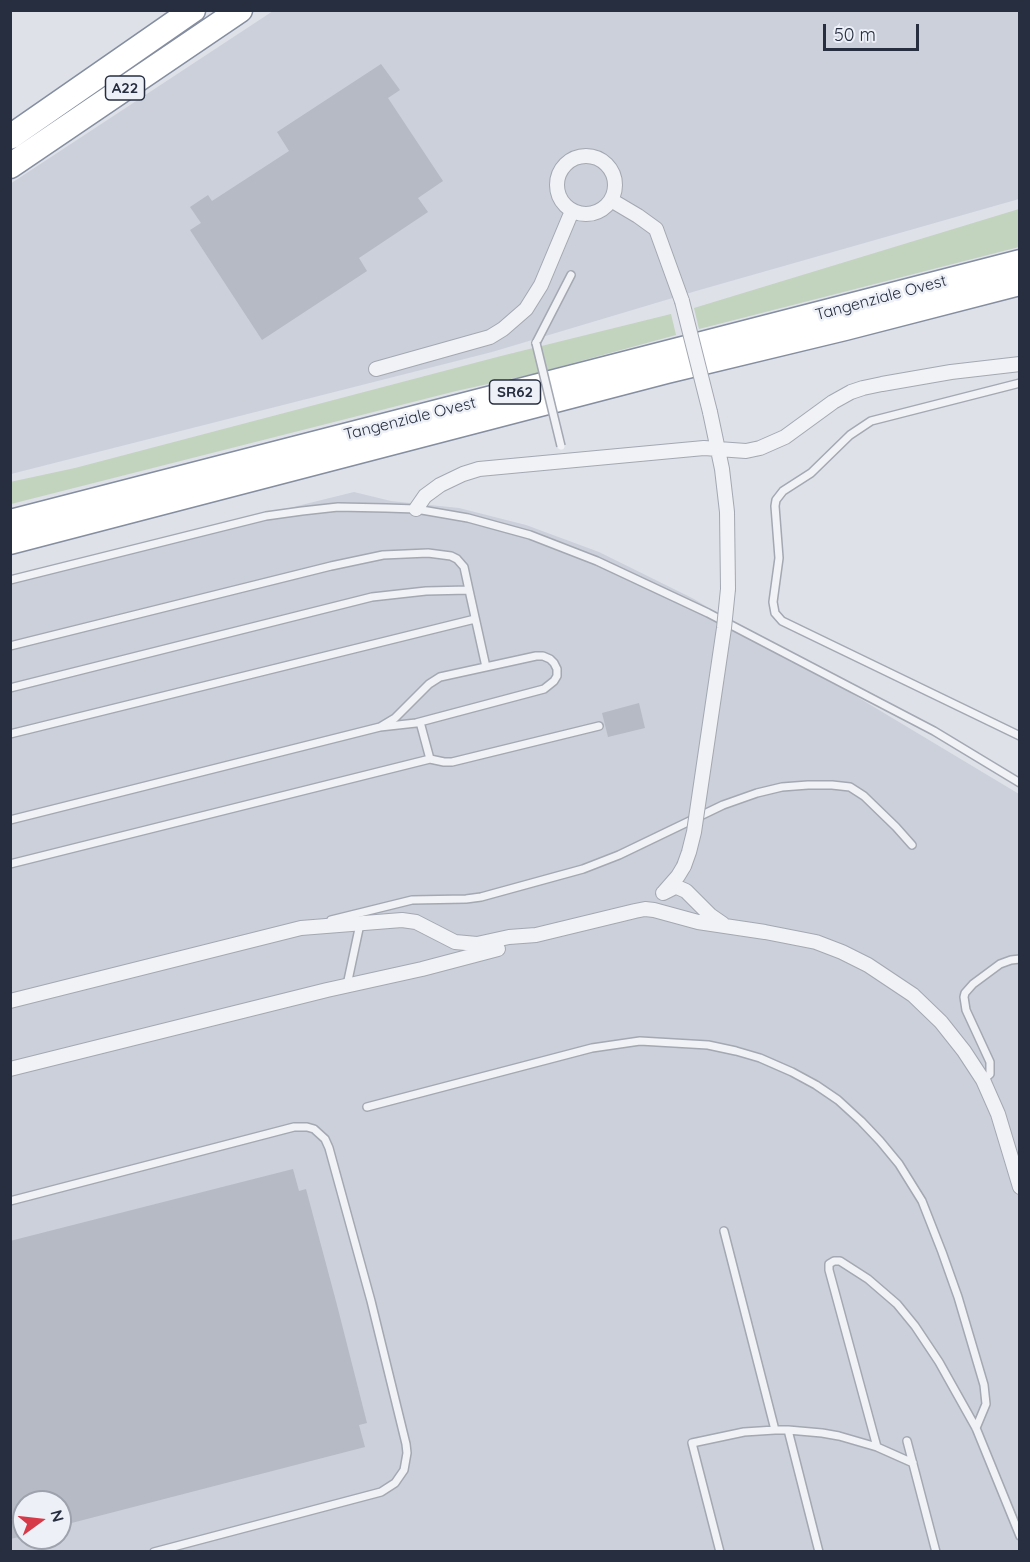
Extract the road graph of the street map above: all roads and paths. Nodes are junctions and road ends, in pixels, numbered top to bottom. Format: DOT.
graph roads {
  1 [pos="193,10"];
  2 [pos="240,10"];
  3 [pos="10,137"];
  4 [pos="10,166"];
  5 [pos="611,200"];
  6 [pos="572,211"];
  7 [pos="1020,262"];
  8 [pos="571,275"];
  9 [pos="1020,283"];
  10 [pos="1020,364"];
  11 [pos="376,369"];
  12 [pos="1020,383"];
  13 [pos="717,449"];
  14 [pos="563,462"];
  15 [pos="416,509"];
  16 [pos="10,522"];
  17 [pos="10,542"];
  18 [pos="10,580"];
  19 [pos="470,590"];
  20 [pos="475,618"];
  21 [pos="10,646"];
  22 [pos="486,668"];
  23 [pos="10,688"];
  24 [pos="420,722"];
  25 [pos="599,726"];
  26 [pos="380,727"];
  27 [pos="10,734"];
  28 [pos="1020,736"];
  29 [pos="430,759"];
  30 [pos="1020,783"];
  31 [pos="10,820"];
  32 [pos="912,845"];
  33 [pos="10,864"];
  34 [pos="663,893"];
  35 [pos="635,910"];
  36 [pos="361,918"];
  37 [pos="704,919"];
  38 [pos="536,935"];
  39 [pos="1020,959"];
  40 [pos="347,985"];
  41 [pos="10,1001"];
  42 [pos="10,1069"];
  43 [pos="983,1080"];
  44 [pos="366,1107"];
  45 [pos="1020,1187"];
  46 [pos="10,1201"];
  47 [pos="724,1231"];
  48 [pos="976,1428"];
  49 [pos="776,1430"];
  50 [pos="788,1430"];
  51 [pos="907,1441"];
  52 [pos="877,1447"];
  53 [pos="913,1463"];
  54 [pos="1020,1536"];
  55 [pos="154,1551"];
  56 [pos="720,1551"];
  57 [pos="819,1551"];
  58 [pos="936,1551"];
  1 -- 3 [label="highway, A22"];
  2 -- 4 [label="highway, A22"];
  5 -- 6 [label="street"];
  5 -- 6 [label="street"];
  5 -- 13 [label="street, bridge"];
  6 -- 11 [label="street"];
  7 -- 16 [label="highway, Tangenziale Ovest / SR62"];
  8 -- 14 [label="lane, bridge"];
  9 -- 17 [label="highway, Tangenziale Ovest / SR62"];
  10 -- 13 [label="street"];
  12 -- 28 [label="lane"];
  13 -- 14 [label="street"];
  13 -- 34 [label="street, bridge"];
  14 -- 15 [label="street"];
  15 -- 18 [label="lane"];
  15 -- 30 [label="lane"];
  19 -- 20 [label="lane"];
  19 -- 21 [label="lane"];
  19 -- 23 [label="lane"];
  20 -- 22 [label="lane"];
  20 -- 27 [label="lane"];
  22 -- 24 [label="lane"];
  22 -- 26 [label="lane"];
  24 -- 26 [label="lane"];
  24 -- 29 [label="lane"];
  25 -- 29 [label="lane"];
  26 -- 31 [label="lane"];
  29 -- 33 [label="lane"];
  32 -- 36 [label="lane"];
  34 -- 35 [label="street"];
  34 -- 37 [label="street"];
  35 -- 37 [label="street"];
  35 -- 38 [label="street"];
  36 -- 38 [label="street"];
  36 -- 40 [label="lane"];
  36 -- 41 [label="street"];
  37 -- 43 [label="street"];
  38 -- 40 [label="street"];
  39 -- 43 [label="lane"];
  40 -- 42 [label="street"];
  43 -- 45 [label="street"];
  44 -- 48 [label="lane"];
  46 -- 55 [label="lane"];
  47 -- 49 [label="lane"];
  48 -- 52 [label="lane"];
  48 -- 54 [label="lane"];
  49 -- 50 [label="lane"];
  49 -- 56 [label="lane"];
  50 -- 52 [label="lane"];
  50 -- 57 [label="lane"];
  51 -- 53 [label="lane"];
  52 -- 53 [label="lane"];
  53 -- 58 [label="lane"];
}
